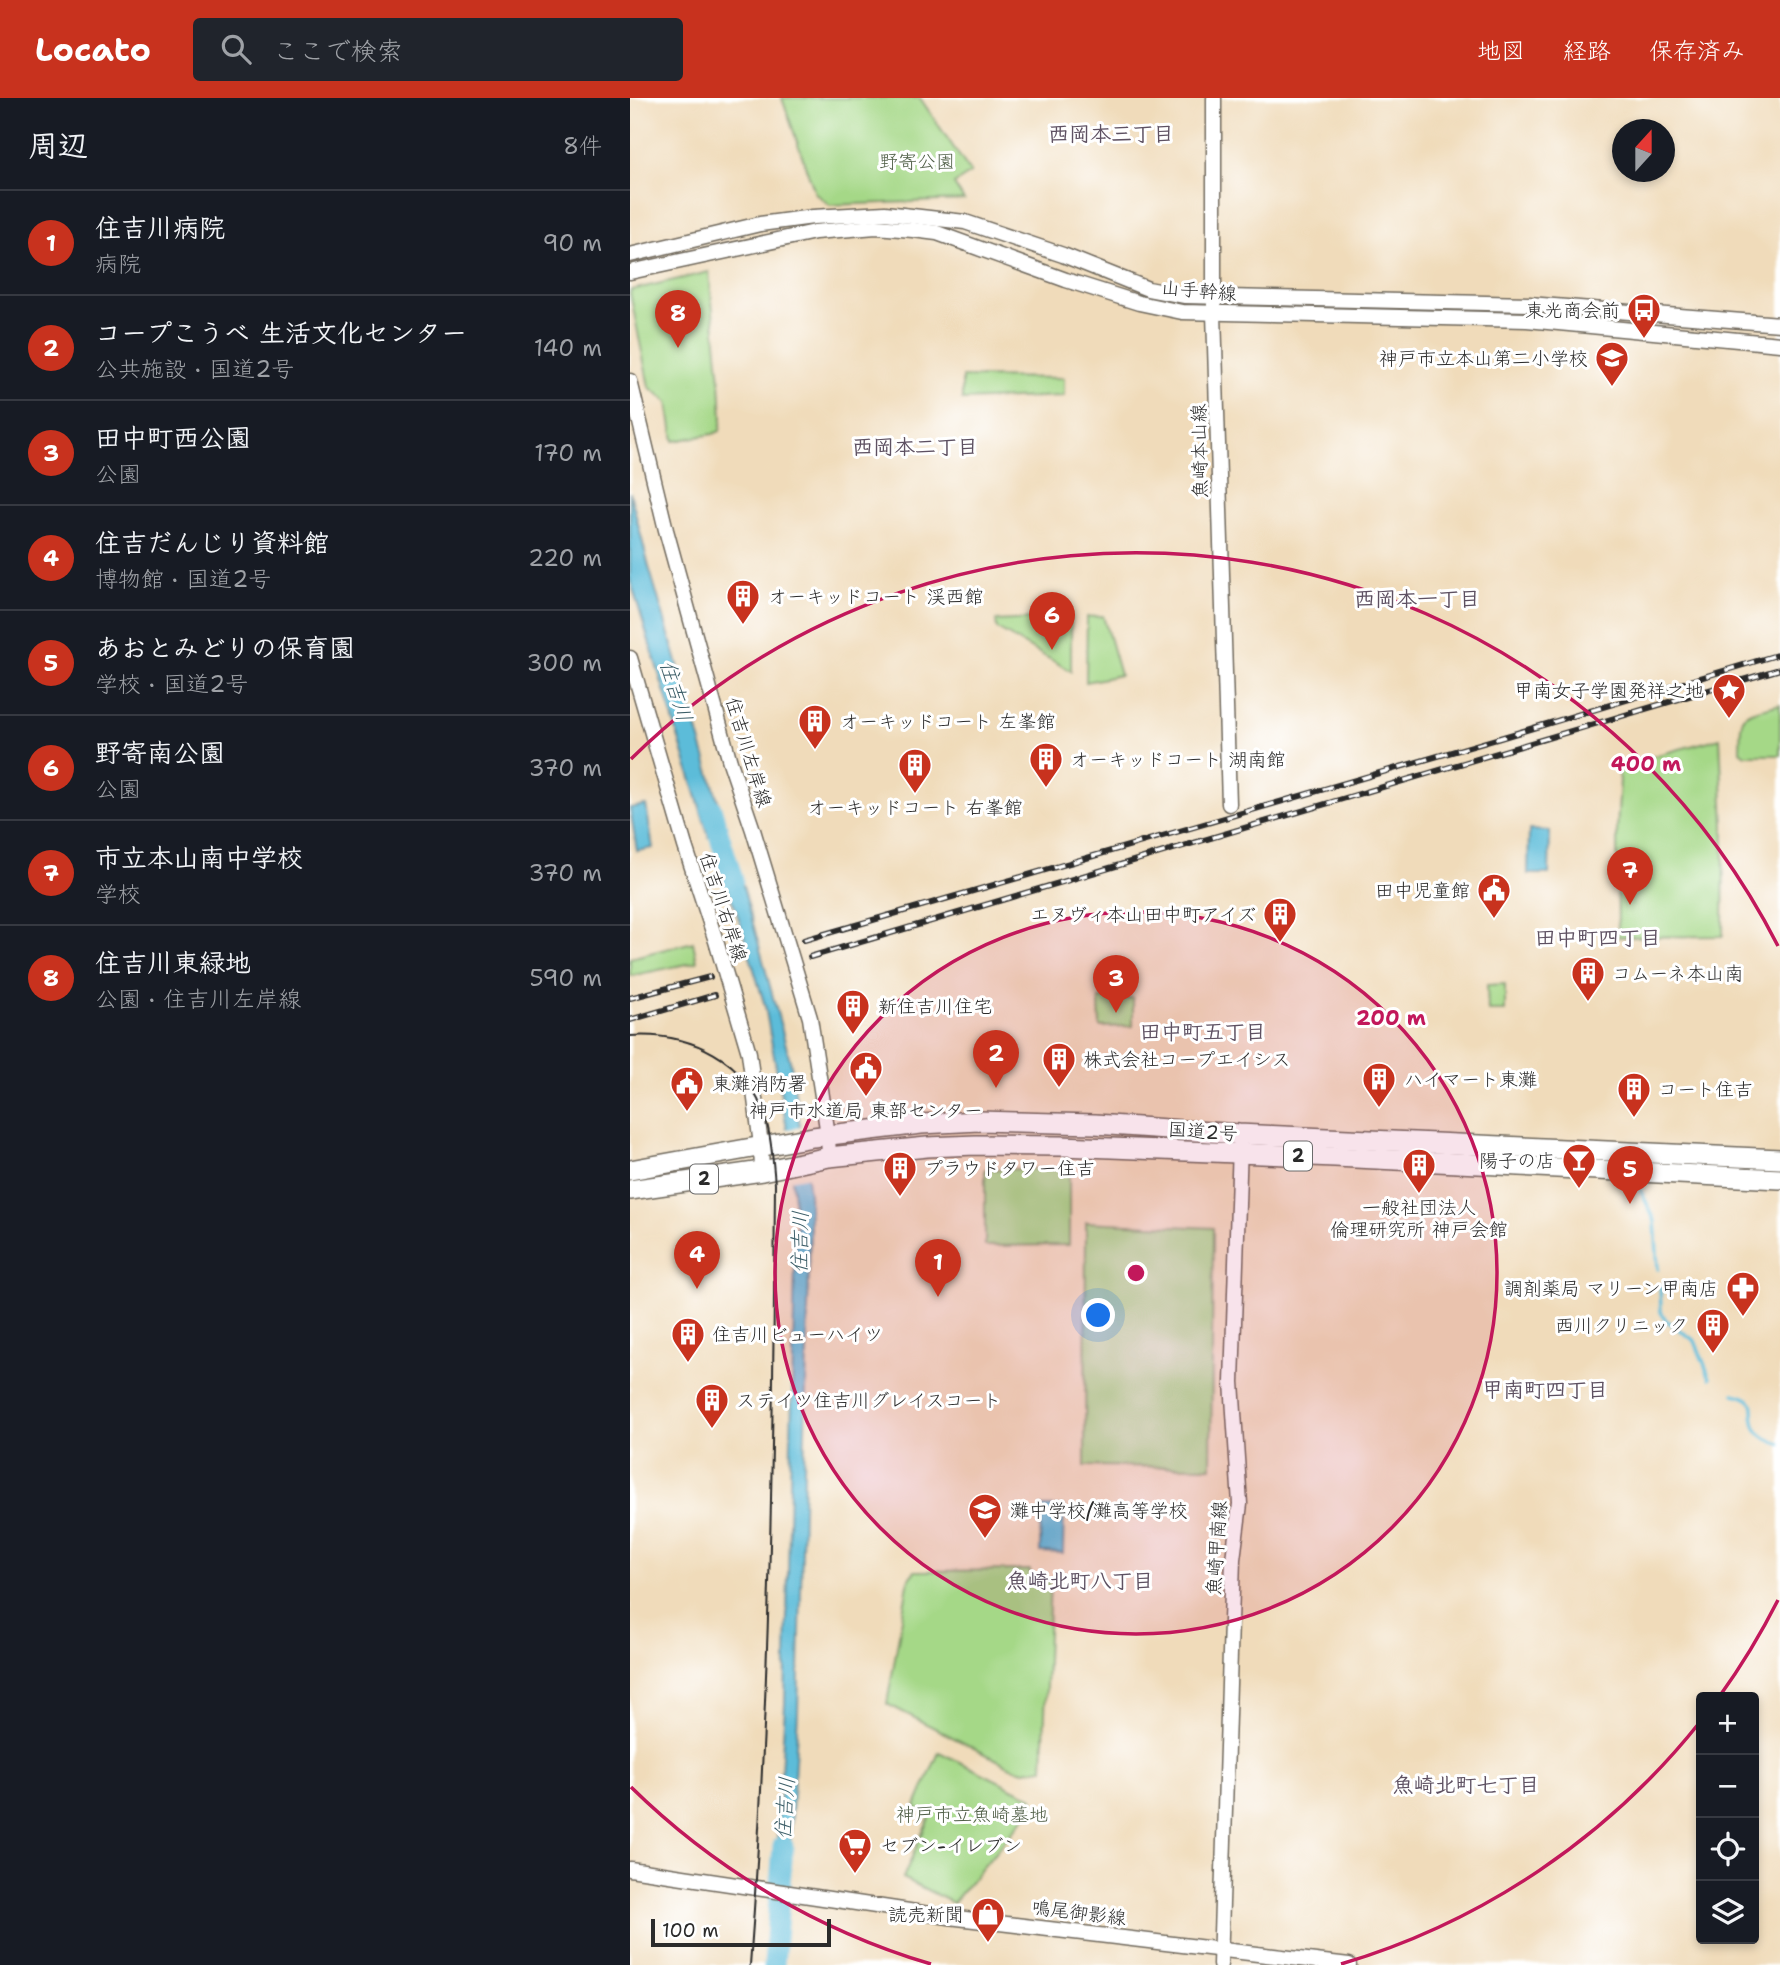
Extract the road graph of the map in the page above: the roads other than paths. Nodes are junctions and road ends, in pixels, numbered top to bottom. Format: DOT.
graph roads {
  1 [pos="1214,98"];
  2 [pos="630,255"];
  3 [pos="630,272"];
  4 [pos="1215,296"];
  5 [pos="1214,313"];
  6 [pos="1780,324"];
  7 [pos="1780,344"];
  8 [pos="630,381"];
  9 [pos="630,658"];
  10 [pos="1229,804"];
  11 [pos="821,1136"];
  12 [pos="1240,1143"];
  13 [pos="768,1144"];
  14 [pos="822,1159"];
  15 [pos="1780,1159"];
  16 [pos="770,1169"];
  17 [pos="630,1170"];
  18 [pos="1780,1179"];
  19 [pos="630,1190"];
  20 [pos="630,1869"];
  21 [pos="1220,1948"];
  22 [pos="1220,1965"];
  23 [pos="1349,1965"];
  1 -- 4 [label="street, 魚崎本山線"];
  2 -- 4 [label="street, 山手幹線"];
  3 -- 5 [label="street, 山手幹線"];
  4 -- 5 [label="street, 魚崎本山線"];
  4 -- 6 [label="street, 山手幹線"];
  5 -- 7 [label="street, 山手幹線"];
  5 -- 10 [label="street, 魚崎本山線"];
  8 -- 11 [label="street, 住吉川左岸線"];
  9 -- 13 [label="street, 住吉川右岸線"];
  11 -- 12 [label="highway, 国道2号 / 2"];
  11 -- 13 [label="highway, 国道2号 / 2"];
  11 -- 14 [label="street, 住吉川左岸線"];
  12 -- 14 [label="highway, 国道2号 / 2"];
  12 -- 15 [label="highway, 国道2号 / 2"];
  12 -- 18 [label="highway, 国道2号 / 2"];
  12 -- 21 [label="street, 魚崎甲南線"];
  13 -- 16 [label="street, 住吉川右岸線"];
  13 -- 17 [label="highway, 国道2号 / 2"];
  14 -- 16 [label="highway, 国道2号 / 2"];
  16 -- 19 [label="highway, 国道2号 / 2"];
  20 -- 21 [label="street, 鳴尾御影線"];
  21 -- 22 [label="street, 魚崎甲南線"];
  21 -- 23 [label="street, 鳴尾御影線"];
}
